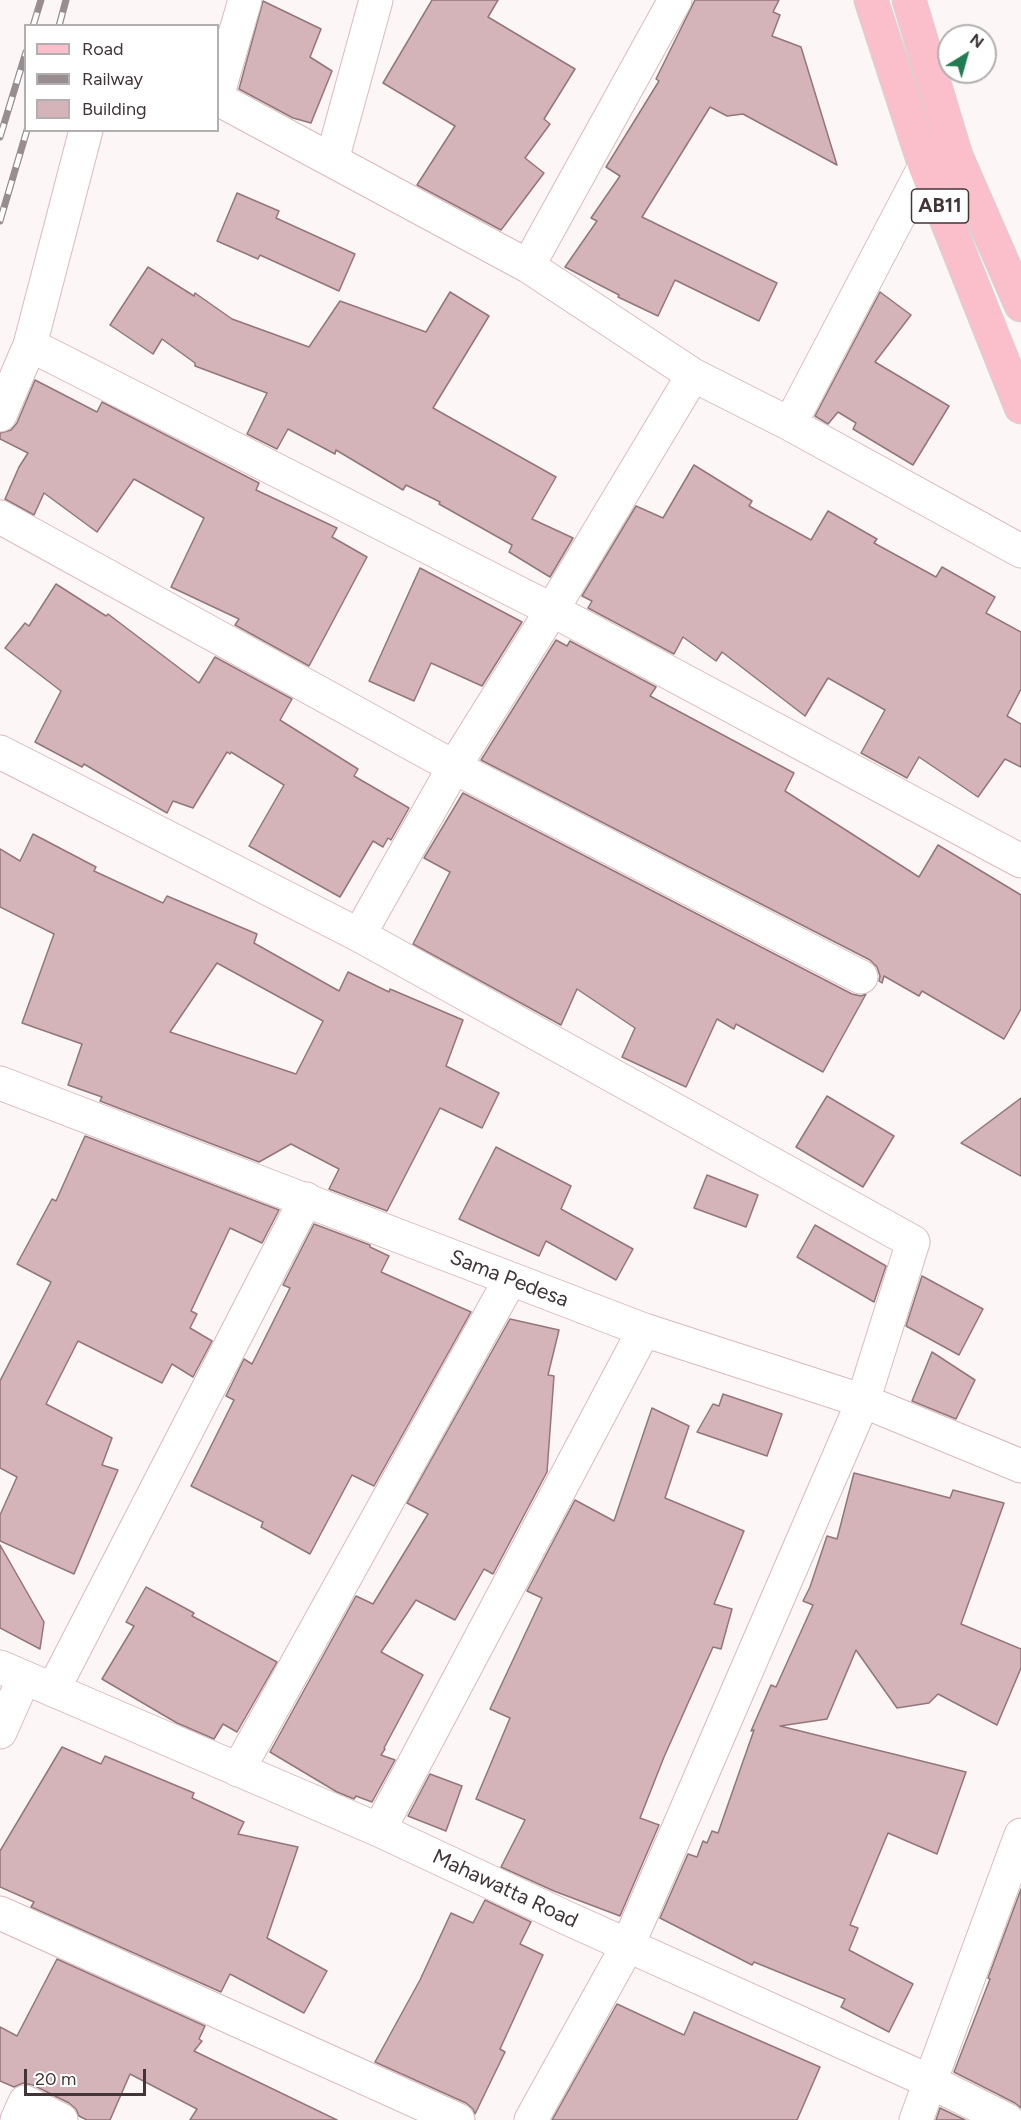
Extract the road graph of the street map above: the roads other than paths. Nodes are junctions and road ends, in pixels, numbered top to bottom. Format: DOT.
graph roads {
  1 [pos="245,0"];
  2 [pos="376,0"];
  3 [pos="675,0"];
  4 [pos="871,0"];
  5 [pos="909,0"];
  6 [pos="219,90"];
  7 [pos="219,100"];
  8 [pos="85,132"];
  9 [pos="332,160"];
  10 [pos="925,166"];
  11 [pos="528,266"];
  12 [pos="1021,305"];
  13 [pos="30,345"];
  14 [pos="693,375"];
  15 [pos="1021,407"];
  16 [pos="0,415"];
  17 [pos="790,424"];
  18 [pos="0,518"];
  19 [pos="1021,551"];
  20 [pos="552,610"];
  21 [pos="0,752"];
  22 [pos="454,768"];
  23 [pos="1021,861"];
  24 [pos="359,935"];
  25 [pos="861,977"];
  26 [pos="0,1083"];
  27 [pos="306,1199"];
  28 [pos="510,1280"];
  29 [pos="644,1330"];
  30 [pos="863,1401"];
  31 [pos="1021,1466"];
  32 [pos="25,1678"];
  33 [pos="0,1732"];
  34 [pos="238,1770"];
  35 [pos="379,1830"];
  36 [pos="1021,1834"];
  37 [pos="0,1913"];
  38 [pos="628,1945"];
  39 [pos="929,2081"];
  40 [pos="17,2120"];
  41 [pos="62,2120"];
  42 [pos="458,2120"];
  43 [pos="531,2120"];
  44 [pos="916,2120"];
  45 [pos="1007,2120"];
  1 -- 6 [label="street"];
  2 -- 9 [label="street"];
  3 -- 11 [label="street"];
  4 -- 10 [label="main road, AB11"];
  5 -- 12 [label="main road, AB11"];
  7 -- 9 [label="street"];
  8 -- 13 [label="street"];
  9 -- 11 [label="street"];
  10 -- 15 [label="main road, AB11"];
  10 -- 17 [label="street"];
  11 -- 14 [label="street"];
  13 -- 16 [label="street"];
  13 -- 20 [label="street"];
  14 -- 17 [label="street"];
  14 -- 20 [label="street"];
  17 -- 19 [label="street"];
  18 -- 22 [label="street"];
  20 -- 22 [label="street"];
  20 -- 23 [label="street"];
  21 -- 24 [label="street"];
  22 -- 24 [label="street"];
  22 -- 25 [label="street"];
  24 -- 30 [label="street"];
  26 -- 27 [label="street, Sama Pedesa"];
  27 -- 28 [label="street, Sama Pedesa"];
  27 -- 32 [label="street"];
  28 -- 29 [label="street, Sama Pedesa"];
  28 -- 34 [label="street"];
  29 -- 30 [label="street, Sama Pedesa"];
  29 -- 35 [label="street"];
  30 -- 31 [label="street, Sama Pedesa"];
  30 -- 38 [label="street"];
  32 -- 33 [label="street"];
  32 -- 34 [label="street, Mahawatta Road"];
  34 -- 35 [label="street, Mahawatta Road"];
  35 -- 38 [label="street, Mahawatta Road"];
  36 -- 39 [label="street"];
  37 -- 42 [label="street"];
  38 -- 39 [label="street, Mahawatta Road"];
  38 -- 43 [label="street"];
  39 -- 44 [label="street"];
  39 -- 45 [label="street, Mahawatta Road"];
  40 -- 41 [label="street"];
}
